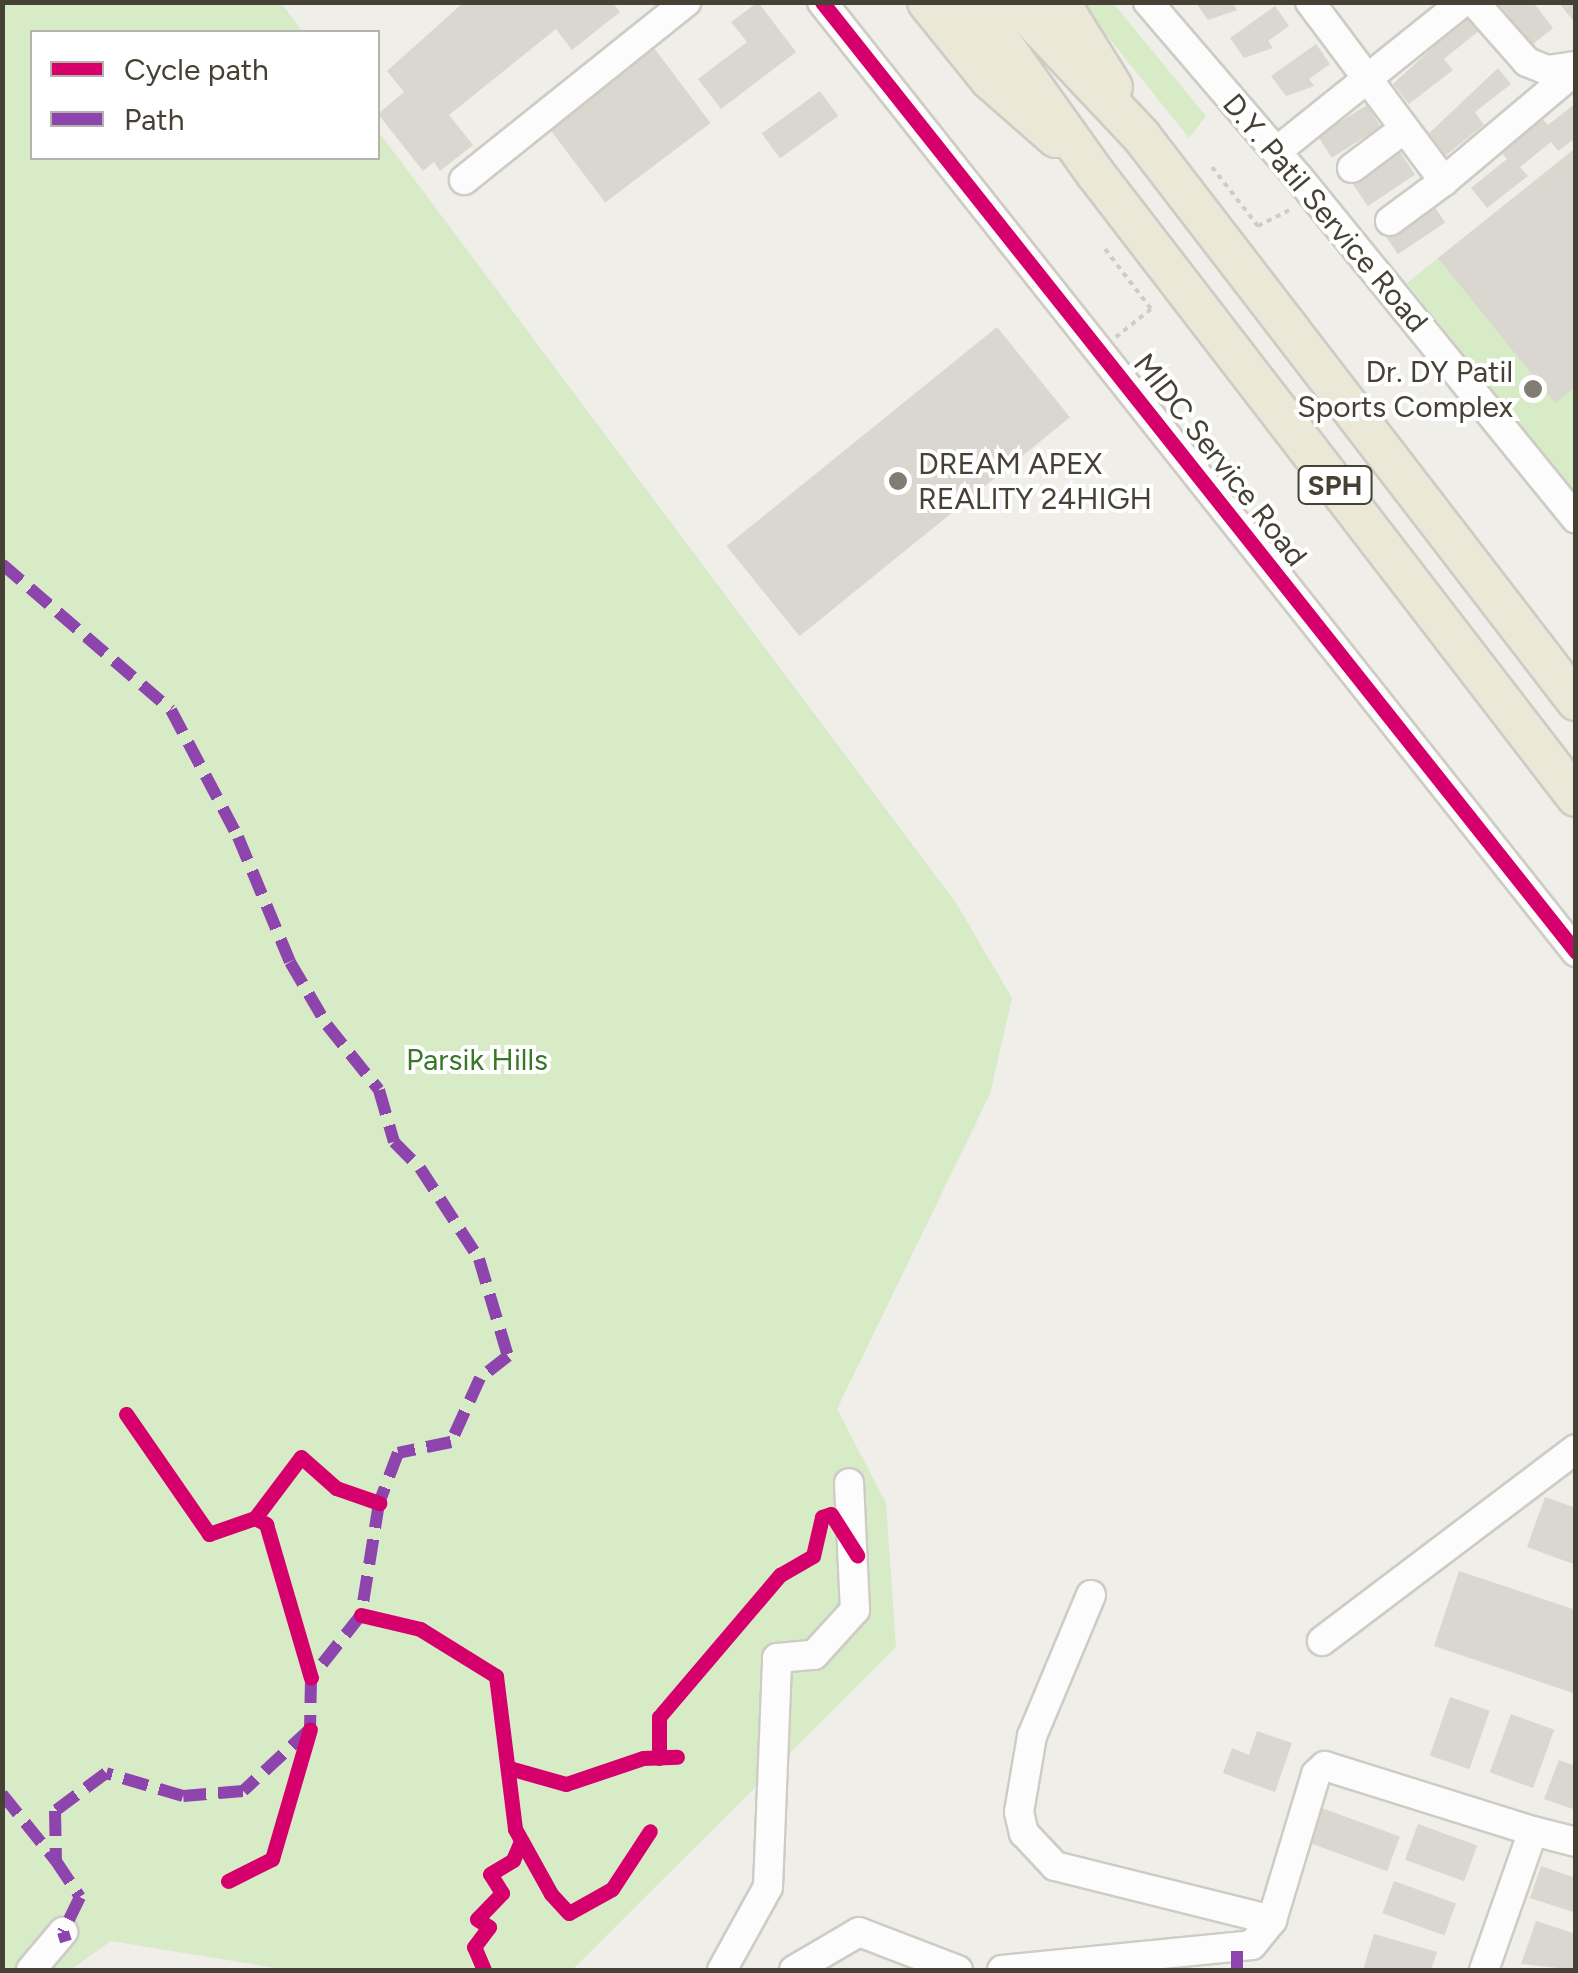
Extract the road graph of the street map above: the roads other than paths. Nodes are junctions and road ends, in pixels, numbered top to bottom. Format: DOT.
graph roads {
  1 [pos="686,2"];
  2 [pos="822,2"];
  3 [pos="927,2"];
  4 [pos="973,2"];
  5 [pos="1015,2"];
  6 [pos="1060,2"];
  7 [pos="1148,2"];
  8 [pos="1310,2"];
  9 [pos="1463,2"];
  10 [pos="1474,2"];
  11 [pos="1576,68"];
  12 [pos="1367,80"];
  13 [pos="1404,128"];
  14 [pos="1142,137"];
  15 [pos="1277,152"];
  16 [pos="1352,168"];
  17 [pos="1095,173"];
  18 [pos="464,180"];
  19 [pos="1444,181"];
  20 [pos="1390,221"];
  21 [pos="1576,519"];
  22 [pos="1576,701"];
  23 [pos="1576,797"];
  24 [pos="1576,952"];
  25 [pos="1576,1449"];
  26 [pos="849,1483"];
  27 [pos="1090,1595"];
  28 [pos="1322,1641"];
  29 [pos="1533,1831"];
  30 [pos="1576,1842"];
  31 [pos="1272,1920"];
  32 [pos="64,1932"];
  33 [pos="31,1970"];
  34 [pos="722,1970"];
  35 [pos="794,1970"];
  36 [pos="958,1970"];
  37 [pos="1002,1970"];
  38 [pos="1484,1970"];
  1 -- 18 [label="street"];
  2 -- 24 [label="street, MIDC Service Road"];
  3 -- 17 [label="highway"];
  4 -- 17 [label="highway, SPH"];
  5 -- 14 [label="highway, SPH"];
  6 -- 14 [label="highway"];
  7 -- 15 [label="street, D.Y. Patil Service Road"];
  8 -- 12 [label="street"];
  9 -- 12 [label="street"];
  10 -- 11 [label="street"];
  11 -- 19 [label="street"];
  12 -- 13 [label="street"];
  12 -- 15 [label="street"];
  13 -- 16 [label="street"];
  13 -- 19 [label="street"];
  14 -- 22 [label="highway, SPH"];
  15 -- 21 [label="street, D.Y. Patil Service Road"];
  17 -- 23 [label="highway, SPH"];
  19 -- 20 [label="street"];
  25 -- 28 [label="street"];
  26 -- 34 [label="street"];
  27 -- 31 [label="street"];
  29 -- 30 [label="street"];
  29 -- 31 [label="street"];
  29 -- 38 [label="street"];
  31 -- 37 [label="street"];
  32 -- 33 [label="street"];
  35 -- 36 [label="street"];
}
